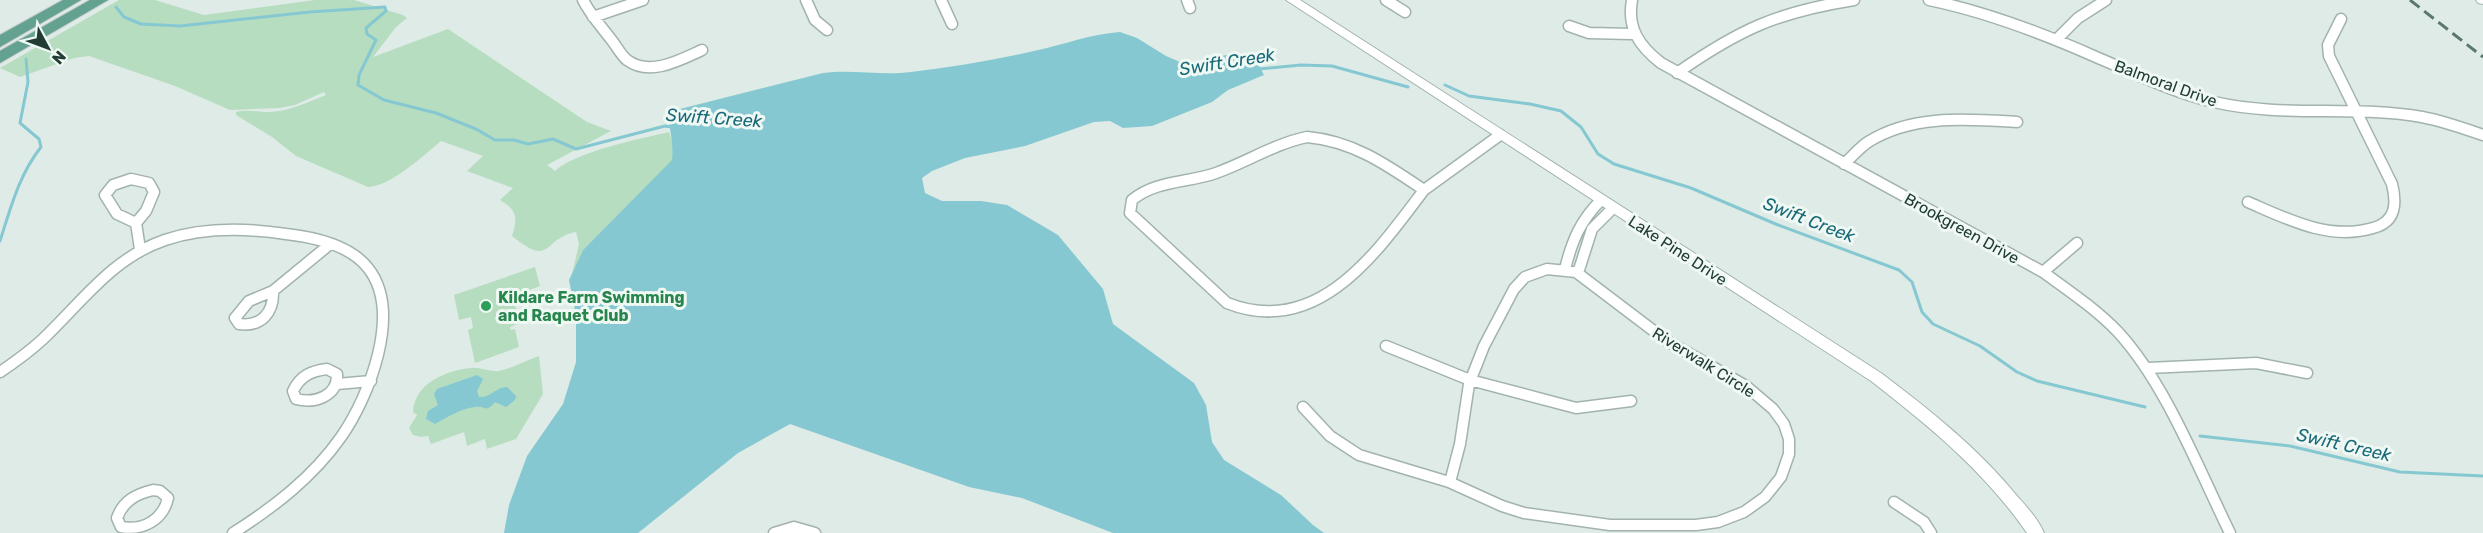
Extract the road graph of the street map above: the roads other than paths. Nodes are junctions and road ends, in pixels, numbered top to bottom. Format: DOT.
graph roads {
  1 [pos="74,0"];
  2 [pos="101,0"];
  3 [pos="583,0"];
  4 [pos="643,0"];
  5 [pos="806,0"];
  6 [pos="941,0"];
  7 [pos="1292,0"];
  8 [pos="1386,0"];
  9 [pos="1632,0"];
  10 [pos="1854,0"];
  11 [pos="1929,0"];
  12 [pos="2106,0"];
  13 [pos="1405,12"];
  14 [pos="593,17"];
  15 [pos="2341,19"];
  16 [pos="952,24"];
  17 [pos="1569,26"];
  18 [pos="827,30"];
  19 [pos="1632,34"];
  20 [pos="2056,40"];
  21 [pos="0,42"];
  22 [pos="702,50"];
  23 [pos="0,58"];
  24 [pos="1677,73"];
  25 [pos="2358,113"];
  26 [pos="2017,122"];
  27 [pos="1500,135"];
  28 [pos="2483,135"];
  29 [pos="1844,164"];
  30 [pos="1424,190"];
  31 [pos="1601,200"];
  32 [pos="2248,202"];
  33 [pos="1613,208"];
  34 [pos="136,223"];
  35 [pos="2077,243"];
  36 [pos="329,245"];
  37 [pos="140,249"];
  38 [pos="1565,270"];
  39 [pos="2043,272"];
  40 [pos="1578,273"];
  41 [pos="273,291"];
  42 [pos="1386,346"];
  43 [pos="2148,368"];
  44 [pos="0,372"];
  45 [pos="2307,373"];
  46 [pos="1470,380"];
  47 [pos="371,381"];
  48 [pos="337,384"];
  49 [pos="1631,401"];
  50 [pos="1303,407"];
  51 [pos="1450,482"];
  52 [pos="1894,502"];
  53 [pos="233,533"];
  54 [pos="774,533"];
  55 [pos="815,533"];
  56 [pos="1931,533"];
  57 [pos="2036,533"];
  58 [pos="2230,533"];
  1 -- 21 [label="main road"];
  2 -- 23 [label="main road"];
  3 -- 14 [label="street"];
  4 -- 14 [label="street"];
  5 -- 18 [label="street"];
  6 -- 16 [label="street"];
  7 -- 27 [label="street, Lake Pine Drive"];
  8 -- 13 [label="street"];
  9 -- 19 [label="street"];
  10 -- 24 [label="street"];
  11 -- 20 [label="street, Balmoral Drive"];
  12 -- 20 [label="street"];
  14 -- 22 [label="street"];
  15 -- 25 [label="street"];
  17 -- 19 [label="street"];
  19 -- 24 [label="street, Brookgreen Drive"];
  20 -- 25 [label="street, Balmoral Drive"];
  24 -- 29 [label="street, Brookgreen Drive"];
  25 -- 28 [label="street, Balmoral Drive"];
  25 -- 32 [label="street"];
  26 -- 29 [label="street"];
  27 -- 30 [label="street"];
  27 -- 31 [label="street, Lake Pine Drive"];
  29 -- 39 [label="street, Brookgreen Drive"];
  30 -- 30 [label="street"];
  31 -- 33 [label="street, Lake Pine Drive"];
  31 -- 38 [label="street"];
  33 -- 40 [label="street"];
  33 -- 57 [label="street, Lake Pine Drive"];
  34 -- 34 [label="street"];
  34 -- 37 [label="street"];
  35 -- 39 [label="street"];
  36 -- 37 [label="street"];
  36 -- 41 [label="street"];
  36 -- 47 [label="street"];
  37 -- 44 [label="street"];
  38 -- 40 [label="street, Riverwalk Circle"];
  38 -- 46 [label="street, Riverwalk Circle"];
  39 -- 43 [label="street, Brookgreen Drive"];
  40 -- 51 [label="street, Riverwalk Circle"];
  42 -- 46 [label="street"];
  43 -- 45 [label="street"];
  43 -- 58 [label="street, Brookgreen Drive"];
  46 -- 49 [label="street"];
  46 -- 51 [label="street, Riverwalk Circle"];
  47 -- 48 [label="street"];
  47 -- 53 [label="street"];
  50 -- 51 [label="street, Riverwalk Circle"];
  52 -- 56 [label="street"];
  54 -- 55 [label="street"];
}
